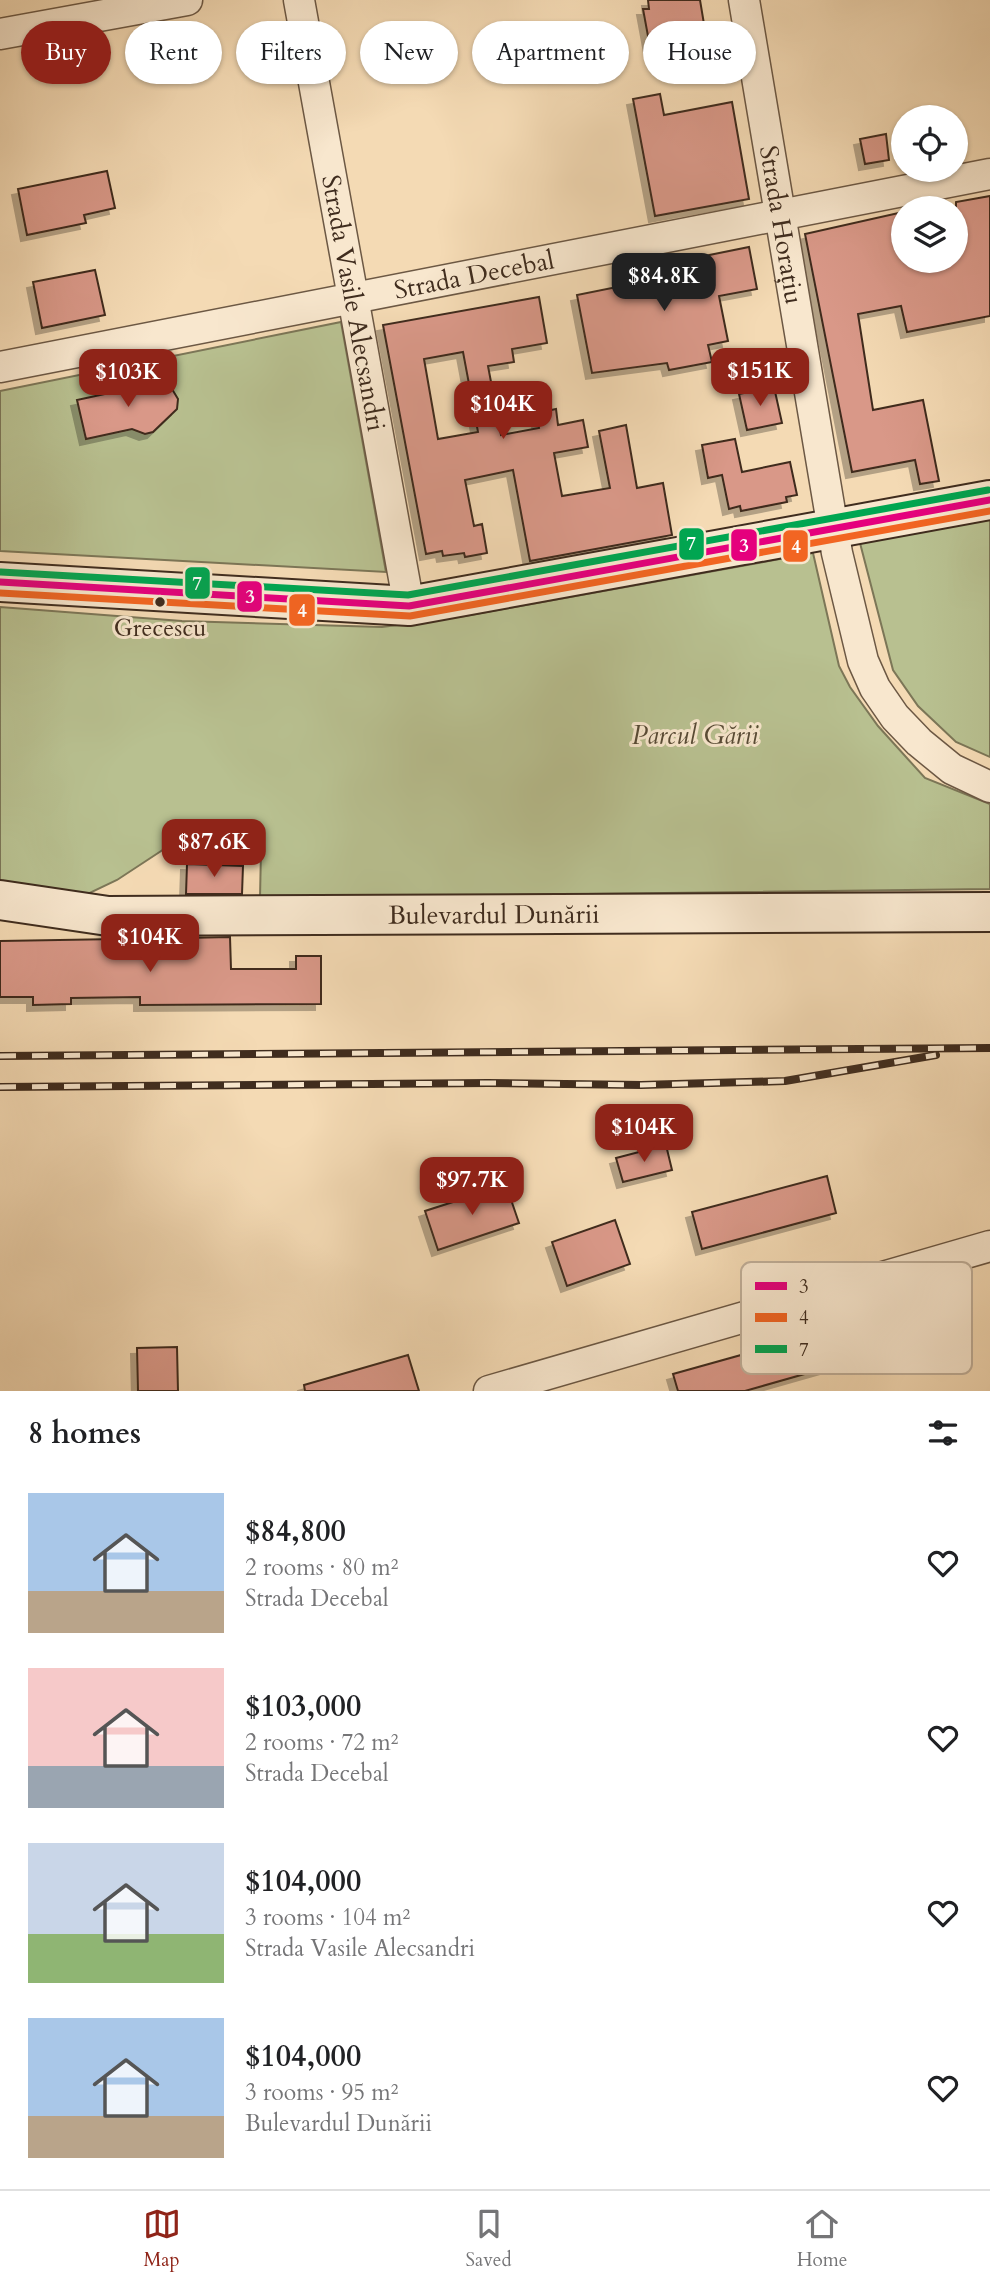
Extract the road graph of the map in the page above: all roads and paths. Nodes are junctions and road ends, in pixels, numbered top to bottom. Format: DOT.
graph roads {
  1 [pos="187,0"];
  2 [pos="299,0"];
  3 [pos="744,0"];
  4 [pos="0,34"];
  5 [pos="990,174"];
  6 [pos="781,214"];
  7 [pos="351,298"];
  8 [pos="0,367"];
  9 [pos="990,500"];
  10 [pos="834,530"];
  11 [pos="0,582"];
  12 [pos="409,606"];
  13 [pos="990,787"];
  14 [pos="0,900"];
  15 [pos="990,912"];
  16 [pos="990,1247"];
  17 [pos="938,1262"];
  18 [pos="741,1319"];
  19 [pos="489,1391"];
  1 -- 4 [label="street"];
  2 -- 7 [label="street, Strada Vasile Alecsandri"];
  3 -- 6 [label="street, Strada Horațiu"];
  5 -- 6 [label="street, Strada Decebal"];
  6 -- 7 [label="street, Strada Decebal"];
  6 -- 10 [label="street, Strada Horațiu"];
  7 -- 8 [label="street, Strada Decebal"];
  7 -- 12 [label="street, Strada Vasile Alecsandri"];
  9 -- 10 [label="main road"];
  10 -- 12 [label="main road"];
  10 -- 13 [label="street, Strada Horațiu"];
  11 -- 12 [label="main road"];
  14 -- 15 [label="main road, Bulevardul Dunării"];
  16 -- 17 [label="street"];
  18 -- 19 [label="street"];
}
